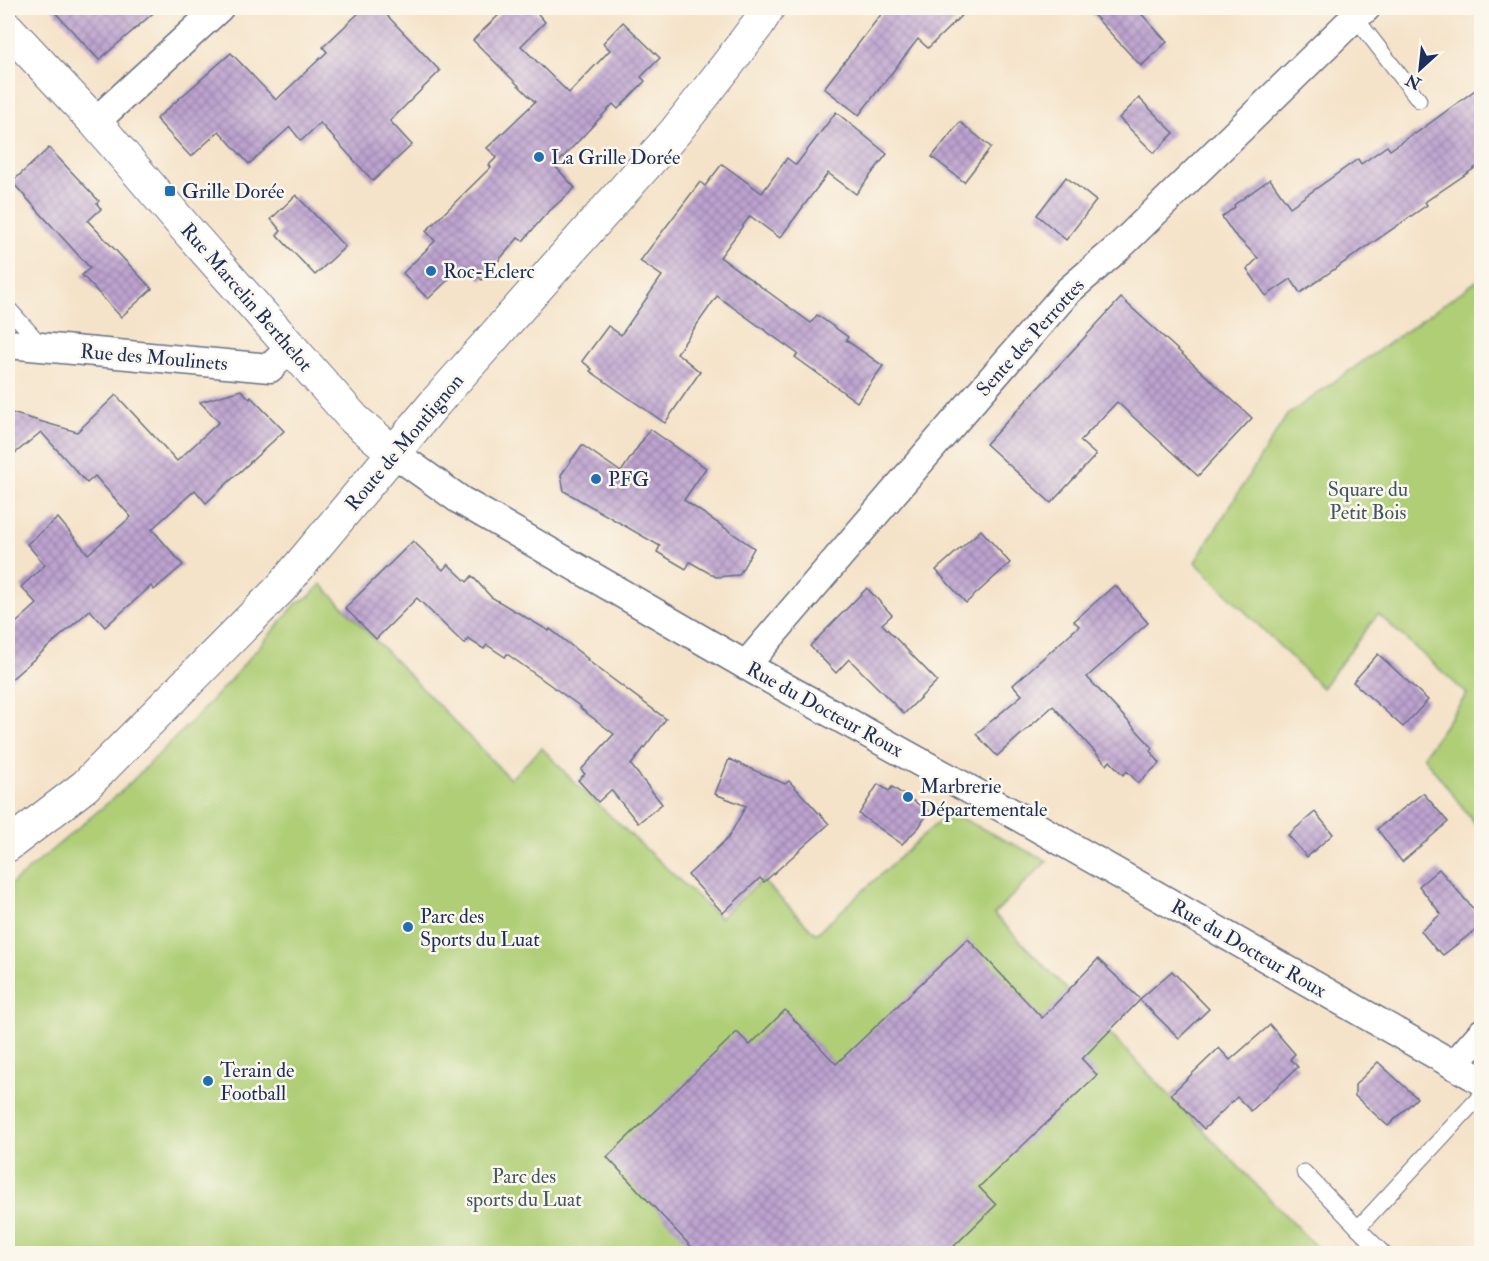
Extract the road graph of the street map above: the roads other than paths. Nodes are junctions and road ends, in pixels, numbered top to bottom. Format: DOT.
graph roads {
  1 [pos="219,8"];
  2 [pos="768,8"];
  3 [pos="1360,12"];
  4 [pos="8,29"];
  5 [pos="1419,100"];
  6 [pos="95,122"];
  7 [pos="8,308"];
  8 [pos="8,344"];
  9 [pos="43,347"];
  10 [pos="291,347"];
  11 [pos="394,453"];
  12 [pos="746,665"];
  13 [pos="8,845"];
  14 [pos="1482,1033"];
  15 [pos="1454,1065"];
  16 [pos="1482,1081"];
  17 [pos="1482,1094"];
  18 [pos="1304,1172"];
  19 [pos="1358,1228"];
  20 [pos="1384,1254"];
  1 -- 6 [label="street"];
  2 -- 11 [label="main road, Route de Montlignon"];
  3 -- 5 [label="lane"];
  3 -- 12 [label="street, Sente des Perrottes"];
  4 -- 6 [label="main road, Rue Marcelin Berthelot"];
  6 -- 10 [label="main road, Rue Marcelin Berthelot"];
  7 -- 9 [label="lane"];
  8 -- 9 [label="street, Rue des Moulinets"];
  9 -- 10 [label="street, Rue des Moulinets"];
  10 -- 11 [label="main road, Rue Marcelin Berthelot"];
  11 -- 12 [label="street, Rue du Docteur Roux"];
  11 -- 13 [label="main road, Route de Montlignon"];
  12 -- 15 [label="street, Rue du Docteur Roux"];
  14 -- 15 [label="street"];
  15 -- 16 [label="street, Rue du Docteur Roux"];
  17 -- 19 [label="lane"];
  18 -- 19 [label="lane"];
  19 -- 20 [label="lane"];
}
